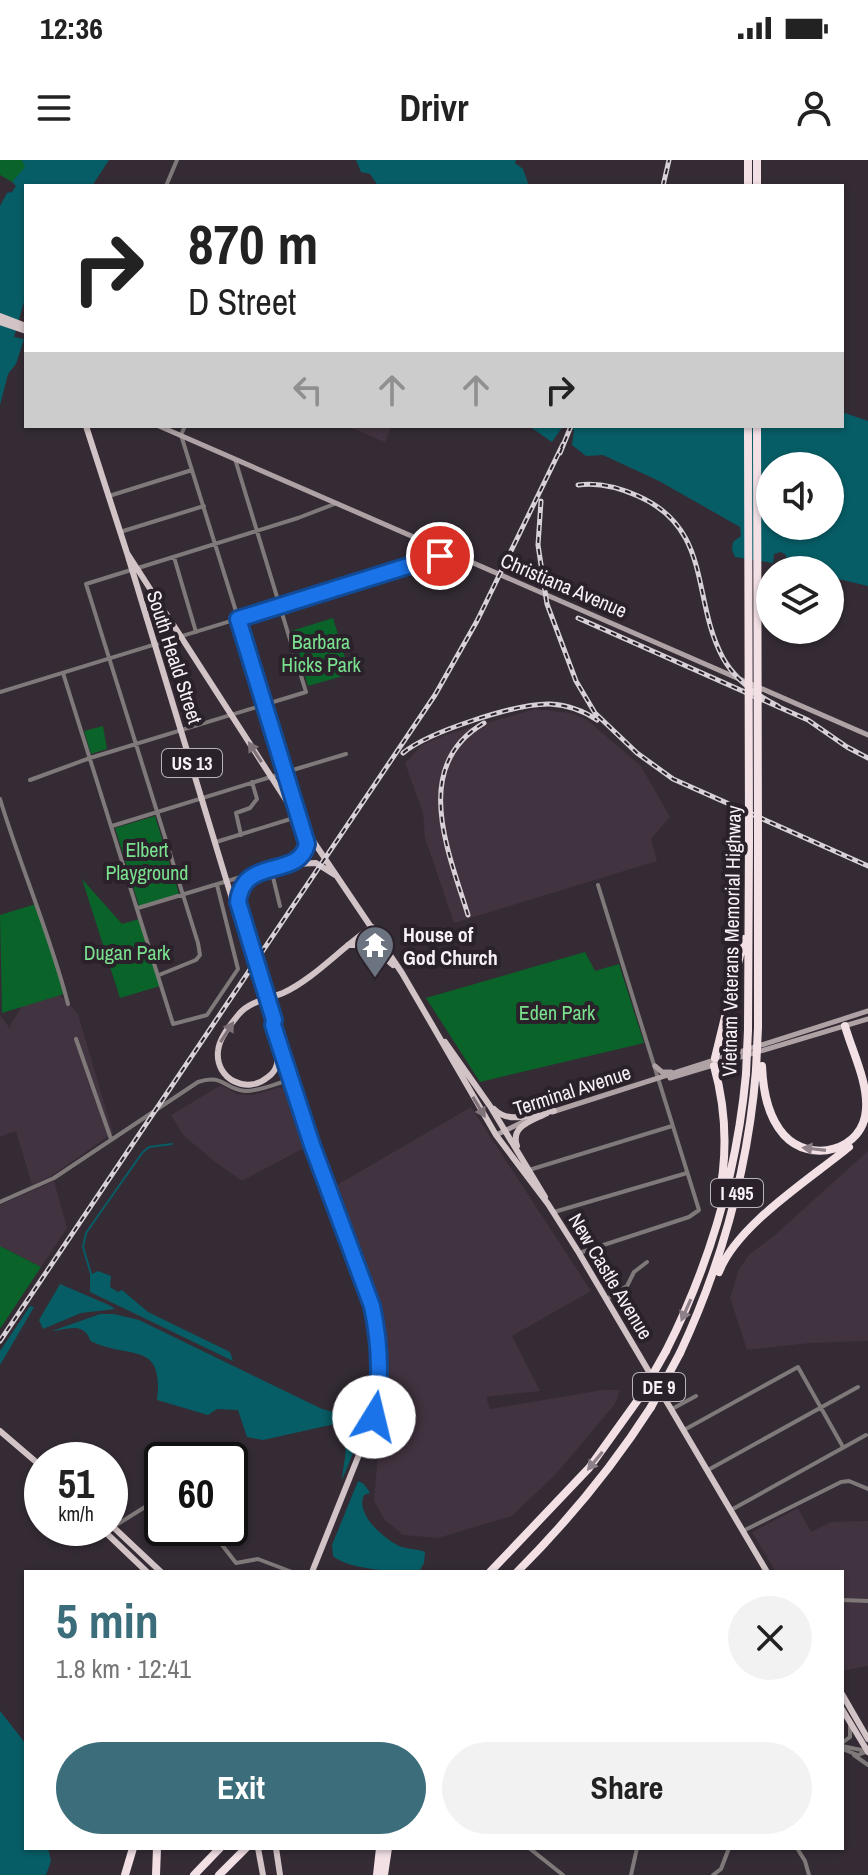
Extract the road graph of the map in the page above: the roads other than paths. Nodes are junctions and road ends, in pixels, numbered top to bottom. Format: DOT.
graph roads {
  1 [pos="177,160"];
  2 [pos="748,160"];
  3 [pos="757,160"];
  4 [pos="167,184"];
  5 [pos="748,184"];
  6 [pos="757,184"];
  7 [pos="0,319"];
  8 [pos="24,327"];
  9 [pos="89,428"];
  10 [pos="164,428"];
  11 [pos="184,428"];
  12 [pos="748,428"];
  13 [pos="757,428"];
  14 [pos="181,435"];
  15 [pos="234,458"];
  16 [pos="192,470"];
  17 [pos="109,496"];
  18 [pos="338,503"];
  19 [pos="204,506"];
  20 [pos="256,531"];
  21 [pos="120,532"];
  22 [pos="214,544"];
  23 [pos="448,551"];
  24 [pos="174,557"];
  25 [pos="134,569"];
  26 [pos="159,604"];
  27 [pos="142,605"];
  28 [pos="279,606"];
  29 [pos="238,619"];
  30 [pos="196,632"];
  31 [pos="181,637"];
  32 [pos="155,644"];
  33 [pos="108,659"];
  34 [pos="63,673"];
  35 [pos="0,692"];
  36 [pos="264,705"];
  37 [pos="231,715"];
  38 [pos="181,730"];
  39 [pos="868,735"];
  40 [pos="135,744"];
  41 [pos="346,754"];
  42 [pos="90,758"];
  43 [pos="284,764"];
  44 [pos="286,772"];
  45 [pos="271,777"];
  46 [pos="30,780"];
  47 [pos="252,782"];
  48 [pos="203,798"];
  49 [pos="0,799"];
  50 [pos="156,812"];
  51 [pos="297,817"];
  52 [pos="112,826"];
  53 [pos="241,835"];
  54 [pos="753,840"];
  55 [pos="216,842"];
  56 [pos="273,869"];
  57 [pos="259,871"];
  58 [pos="337,877"];
  59 [pos="227,883"];
  60 [pos="217,885"];
  61 [pos="598,885"];
  62 [pos="182,896"];
  63 [pos="748,902"];
  64 [pos="280,906"];
  65 [pos="138,908"];
  66 [pos="238,911"];
  67 [pos="372,927"];
  68 [pos="341,948"];
  69 [pos="402,973"];
  70 [pos="159,975"];
  71 [pos="68,1004"];
  72 [pos="868,1011"];
  73 [pos="868,1019"];
  74 [pos="846,1023"];
  75 [pos="76,1039"];
  76 [pos="441,1039"];
  77 [pos="278,1042"];
  78 [pos="714,1062"];
  79 [pos="695,1064"];
  80 [pos="655,1066"];
  81 [pos="759,1068"];
  82 [pos="659,1079"];
  83 [pos="290,1080"];
  84 [pos="868,1090"];
  85 [pos="490,1106"];
  86 [pos="550,1112"];
  87 [pos="868,1121"];
  88 [pos="672,1126"];
  89 [pos="504,1130"];
  90 [pos="496,1135"];
  91 [pos="111,1139"];
  92 [pos="528,1169"];
  93 [pos="687,1173"];
  94 [pos="0,1202"];
  95 [pos="548,1204"];
  96 [pos="554,1212"];
  97 [pos="579,1253"];
  98 [pos="647,1262"];
  99 [pos="703,1269"];
  100 [pos="607,1299"];
  101 [pos="699,1312"];
  102 [pos="858,1387"];
  103 [pos="696,1396"];
  104 [pos="821,1407"];
  105 [pos="672,1409"];
  106 [pos="684,1430"];
  107 [pos="0,1431"];
  108 [pos="866,1435"];
  109 [pos="843,1447"];
  110 [pos="24,1452"];
  111 [pos="708,1470"];
  112 [pos="868,1489"];
  113 [pos="731,1510"];
  114 [pos="560,1528"];
  115 [pos="743,1531"];
  116 [pos="128,1540"];
  117 [pos="120,1546"];
  118 [pos="223,1546"];
  119 [pos="145,1570"];
  120 [pos="159,1570"];
  121 [pos="287,1570"];
  122 [pos="313,1570"];
  123 [pos="492,1570"];
  124 [pos="519,1570"];
  125 [pos="526,1570"];
  126 [pos="766,1570"];
  127 [pos="844,1600"];
  128 [pos="868,1601"];
  129 [pos="844,1697"];
  130 [pos="844,1712"];
  131 [pos="847,1717"];
  132 [pos="868,1739"];
  133 [pos="844,1744"];
  134 [pos="844,1746"];
  135 [pos="844,1748"];
  136 [pos="868,1751"];
  137 [pos="849,1752"];
  138 [pos="868,1765"];
  139 [pos="132,1850"];
  140 [pos="157,1850"];
  141 [pos="218,1850"];
  142 [pos="244,1850"];
  143 [pos="258,1850"];
  144 [pos="276,1850"];
  145 [pos="380,1850"];
  146 [pos="388,1850"];
  147 [pos="532,1850"];
  148 [pos="637,1850"];
  149 [pos="728,1850"];
  150 [pos="798,1850"];
  151 [pos="125,1875"];
  152 [pos="156,1875"];
  153 [pos="194,1875"];
  154 [pos="219,1875"];
  155 [pos="263,1875"];
  156 [pos="280,1875"];
  157 [pos="377,1875"];
  158 [pos="384,1875"];
  159 [pos="563,1875"];
  160 [pos="631,1875"];
  161 [pos="713,1875"];
  162 [pos="809,1875"];
  1 -- 4 [label="street"];
  2 -- 5 [label="highway"];
  3 -- 6 [label="highway"];
  7 -- 8 [label="main road"];
  9 -- 17 [label="main road, South Heald Street / US 13"];
  10 -- 14 [label="main road, Christiana Avenue"];
  11 -- 14 [label="street"];
  12 -- 54 [label="highway, Vietnam Veterans Memorial Highway / I 495, bridge"];
  13 -- 54 [label="highway, Vietnam Veterans Memorial Highway / I 495, bridge"];
  14 -- 15 [label="main road, Christiana Avenue"];
  14 -- 16 [label="street"];
  15 -- 18 [label="main road, Christiana Avenue"];
  15 -- 20 [label="street"];
  16 -- 17 [label="street"];
  16 -- 19 [label="street"];
  17 -- 21 [label="main road, South Heald Street / US 13"];
  18 -- 20 [label="street"];
  18 -- 23 [label="main road, Christiana Avenue"];
  19 -- 21 [label="street"];
  19 -- 22 [label="street"];
  20 -- 22 [label="street"];
  20 -- 28 [label="street"];
  21 -- 25 [label="main road, South Heald Street / US 13"];
  22 -- 24 [label="street"];
  22 -- 29 [label="street"];
  23 -- 28 [label="street"];
  23 -- 39 [label="main road, Christiana Avenue"];
  24 -- 25 [label="street"];
  24 -- 30 [label="street"];
  25 -- 26 [label="main road, New Castle Avenue / US 13"];
  25 -- 27 [label="main road, South Heald Street / US 13"];
  25 -- 33 [label="street"];
  26 -- 27 [label="main road"];
  26 -- 31 [label="main road, New Castle Avenue / US 13"];
  27 -- 32 [label="main road, South Heald Street / US 13"];
  28 -- 29 [label="street"];
  28 -- 36 [label="street"];
  29 -- 30 [label="street"];
  29 -- 36 [label="street"];
  30 -- 31 [label="street"];
  31 -- 32 [label="street"];
  31 -- 37 [label="main road, New Castle Avenue / US 13"];
  32 -- 33 [label="street"];
  32 -- 38 [label="main road, South Heald Street / US 13"];
  33 -- 34 [label="street"];
  33 -- 40 [label="street"];
  34 -- 35 [label="street"];
  34 -- 42 [label="street"];
  36 -- 37 [label="street"];
  36 -- 43 [label="street"];
  37 -- 38 [label="street"];
  45 -- 37 [label="main road, New Castle Avenue / US 13, one-way"];
  38 -- 40 [label="street"];
  38 -- 48 [label="main road, South Heald Street / US 13"];
  40 -- 42 [label="street"];
  40 -- 50 [label="street"];
  41 -- 44 [label="street"];
  42 -- 46 [label="street"];
  42 -- 52 [label="street"];
  43 -- 44 [label="street"];
  43 -- 45 [label="street"];
  44 -- 51 [label="street"];
  45 -- 47 [label="street"];
  45 -- 51 [label="main road, New Castle Avenue / US 13"];
  47 -- 48 [label="street"];
  47 -- 53 [label="street"];
  48 -- 50 [label="street"];
  48 -- 55 [label="main road, South Heald Street / US 13"];
  49 -- 71 [label="street"];
  50 -- 52 [label="street"];
  50 -- 62 [label="street"];
  51 -- 53 [label="street"];
  51 -- 56 [label="main road, US 13"];
  51 -- 58 [label="main road, New Castle Avenue / DE 9"];
  52 -- 65 [label="street"];
  53 -- 55 [label="street"];
  54 -- 63 [label="highway, Vietnam Veterans Memorial Highway / I 495"];
  54 -- 81 [label="highway, Vietnam Veterans Memorial Highway / I 495, bridge"];
  55 -- 59 [label="main road, South Heald Street / US 13"];
  56 -- 57 [label="main road, US 13"];
  56 -- 58 [label="main road"];
  56 -- 64 [label="street"];
  57 -- 59 [label="street"];
  57 -- 66 [label="main road"];
  58 -- 67 [label="main road, New Castle Avenue / DE 9"];
  59 -- 60 [label="street"];
  59 -- 66 [label="main road, South Heald Street / US 13"];
  60 -- 62 [label="street"];
  60 -- 70 [label="street"];
  61 -- 80 [label="street"];
  62 -- 65 [label="street"];
  62 -- 70 [label="street"];
  63 -- 78 [label="highway"];
  63 -- 99 [label="highway, Vietnam Veterans Memorial Highway / I 495, bridge"];
  65 -- 70 [label="street"];
  66 -- 77 [label="main road, South Heald Street / US 13, bridge"];
  67 -- 68 [label="main road"];
  67 -- 69 [label="main road, New Castle Avenue / DE 9"];
  68 -- 69 [label="main road, DE 9"];
  77 -- 68 [label="main road, one-way"];
  69 -- 76 [label="main road, New Castle Avenue / DE 9"];
  72 -- 74 [label="main road, Terminal Avenue"];
  73 -- 74 [label="main road, Terminal Avenue"];
  74 -- 78 [label="main road, Terminal Avenue"];
  74 -- 81 [label="highway, one-way"];
  74 -- 84 [label="highway"];
  75 -- 91 [label="street"];
  76 -- 85 [label="main road, New Castle Avenue / DE 9"];
  76 -- 90 [label="main road, New Castle Avenue / DE 9, one-way"];
  77 -- 83 [label="main road, South Heald Street / US 13"];
  78 -- 79 [label="main road, Terminal Avenue"];
  78 -- 82 [label="main road, Terminal Avenue"];
  78 -- 99 [label="highway"];
  79 -- 80 [label="main road"];
  79 -- 82 [label="main road, Terminal Avenue"];
  80 -- 82 [label="street"];
  81 -- 101 [label="highway, Vietnam Veterans Memorial Highway / I 495"];
  82 -- 86 [label="main road, Terminal Avenue"];
  82 -- 88 [label="street"];
  83 -- 91 [label="street"];
  83 -- 122 [label="main road, South Heald Street / US 13"];
  85 -- 86 [label="main road"];
  85 -- 89 [label="main road, New Castle Avenue / DE 9"];
  86 -- 89 [label="main road, Terminal Avenue"];
  86 -- 92 [label="main road"];
  87 -- 101 [label="highway"];
  88 -- 92 [label="street"];
  88 -- 93 [label="street"];
  89 -- 90 [label="main road, Terminal Avenue"];
  89 -- 92 [label="main road, New Castle Avenue / DE 9"];
  90 -- 95 [label="main road, New Castle Avenue / DE 9"];
  91 -- 94 [label="street"];
  92 -- 95 [label="main road, New Castle Avenue / DE 9"];
  93 -- 96 [label="street"];
  93 -- 97 [label="street"];
  95 -- 96 [label="main road, New Castle Avenue / DE 9"];
  96 -- 97 [label="main road, New Castle Avenue / DE 9"];
  97 -- 100 [label="main road, New Castle Avenue / DE 9"];
  98 -- 100 [label="street"];
  99 -- 123 [label="highway, Vietnam Veterans Memorial Highway / I 495, one-way, bridge"];
  100 -- 105 [label="main road, New Castle Avenue / DE 9"];
  101 -- 114 [label="highway, Vietnam Veterans Memorial Highway / I 495, bridge"];
  102 -- 104 [label="street"];
  103 -- 105 [label="street"];
  104 -- 106 [label="street"];
  104 -- 109 [label="street"];
  104 -- 111 [label="street"];
  105 -- 106 [label="main road, New Castle Avenue / DE 9"];
  106 -- 111 [label="main road, New Castle Avenue / DE 9"];
  107 -- 110 [label="main road"];
  108 -- 109 [label="street"];
  109 -- 113 [label="street"];
  111 -- 113 [label="main road, New Castle Avenue / DE 9"];
  112 -- 115 [label="street"];
  113 -- 115 [label="main road, New Castle Avenue / DE 9"];
  114 -- 124 [label="highway, Vietnam Veterans Memorial Highway / I 495"];
  114 -- 125 [label="highway"];
  115 -- 126 [label="main road, New Castle Avenue / DE 9"];
  116 -- 120 [label="main road"];
  117 -- 119 [label="main road"];
  118 -- 121 [label="street"];
  127 -- 128 [label="street"];
  129 -- 132 [label="main road"];
  130 -- 131 [label="main road"];
  131 -- 133 [label="street"];
  131 -- 136 [label="main road"];
  134 -- 136 [label="street"];
  135 -- 137 [label="street"];
  136 -- 137 [label="street"];
  137 -- 138 [label="street"];
  139 -- 151 [label="highway"];
  140 -- 152 [label="highway"];
  141 -- 153 [label="highway"];
  142 -- 154 [label="highway"];
  143 -- 155 [label="main road"];
  144 -- 156 [label="main road"];
  145 -- 157 [label="highway"];
  146 -- 158 [label="highway"];
  147 -- 159 [label="street"];
  148 -- 160 [label="street"];
  149 -- 161 [label="street"];
  150 -- 162 [label="street"];
}
